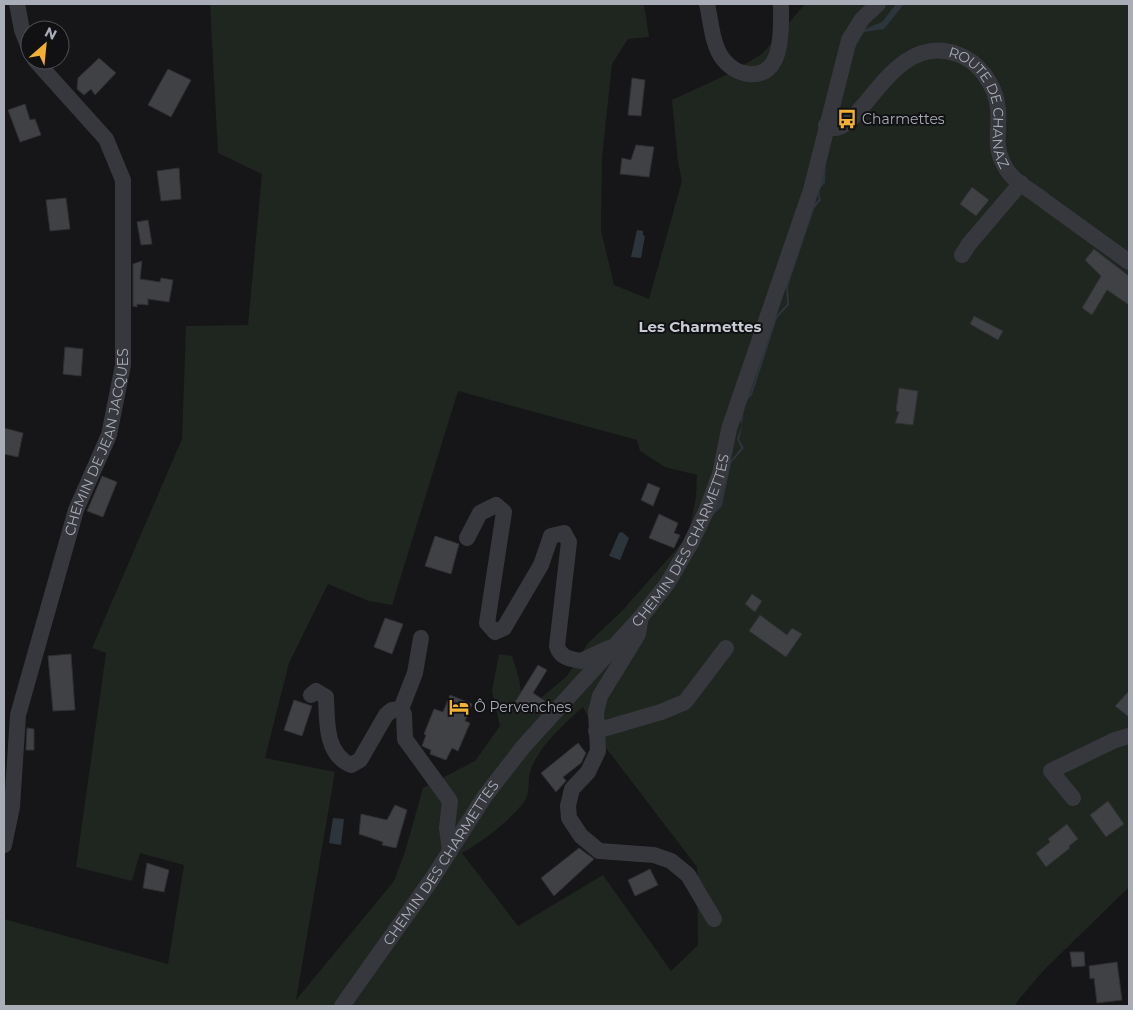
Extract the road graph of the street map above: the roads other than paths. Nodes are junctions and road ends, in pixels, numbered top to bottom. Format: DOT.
graph roads {
  1 [pos="17,4"];
  2 [pos="707,4"];
  3 [pos="781,4"];
  4 [pos="872,6"];
  5 [pos="20,20"];
  6 [pos="44,70"];
  7 [pos="831,127"];
  8 [pos="1021,183"];
  9 [pos="962,255"];
  10 [pos="1129,262"];
  11 [pos="467,538"];
  12 [pos="641,617"];
  13 [pos="421,638"];
  14 [pos="613,646"];
  15 [pos="726,648"];
  16 [pos="311,695"];
  17 [pos="401,709"];
  18 [pos="596,730"];
  19 [pos="1129,736"];
  20 [pos="10,740"];
  21 [pos="1073,798"];
  22 [pos="4,845"];
  23 [pos="450,851"];
  24 [pos="714,919"];
  25 [pos="342,1006"];
  1 -- 5 [label="street"];
  2 -- 3 [label="street"];
  4 -- 7 [label="street, CHEMIN DES CHARMETTES"];
  6 -- 20 [label="street, CHEMIN DE JEAN JACQUES"];
  7 -- 8 [label="street, ROUTE DE CHANAZ"];
  7 -- 12 [label="street, CHEMIN DES CHARMETTES"];
  8 -- 9 [label="street"];
  8 -- 10 [label="street, ROUTE DE CHANAZ"];
  11 -- 14 [label="street"];
  12 -- 14 [label="street, CHEMIN DES CHARMETTES"];
  12 -- 18 [label="street"];
  13 -- 17 [label="street"];
  14 -- 23 [label="street, CHEMIN DES CHARMETTES"];
  15 -- 18 [label="street"];
  16 -- 17 [label="street"];
  17 -- 23 [label="street"];
  18 -- 24 [label="street"];
  19 -- 21 [label="street"];
  20 -- 22 [label="street, CHEMIN DE JEAN JACQUES"];
  23 -- 25 [label="street, CHEMIN DES CHARMETTES"];
}
